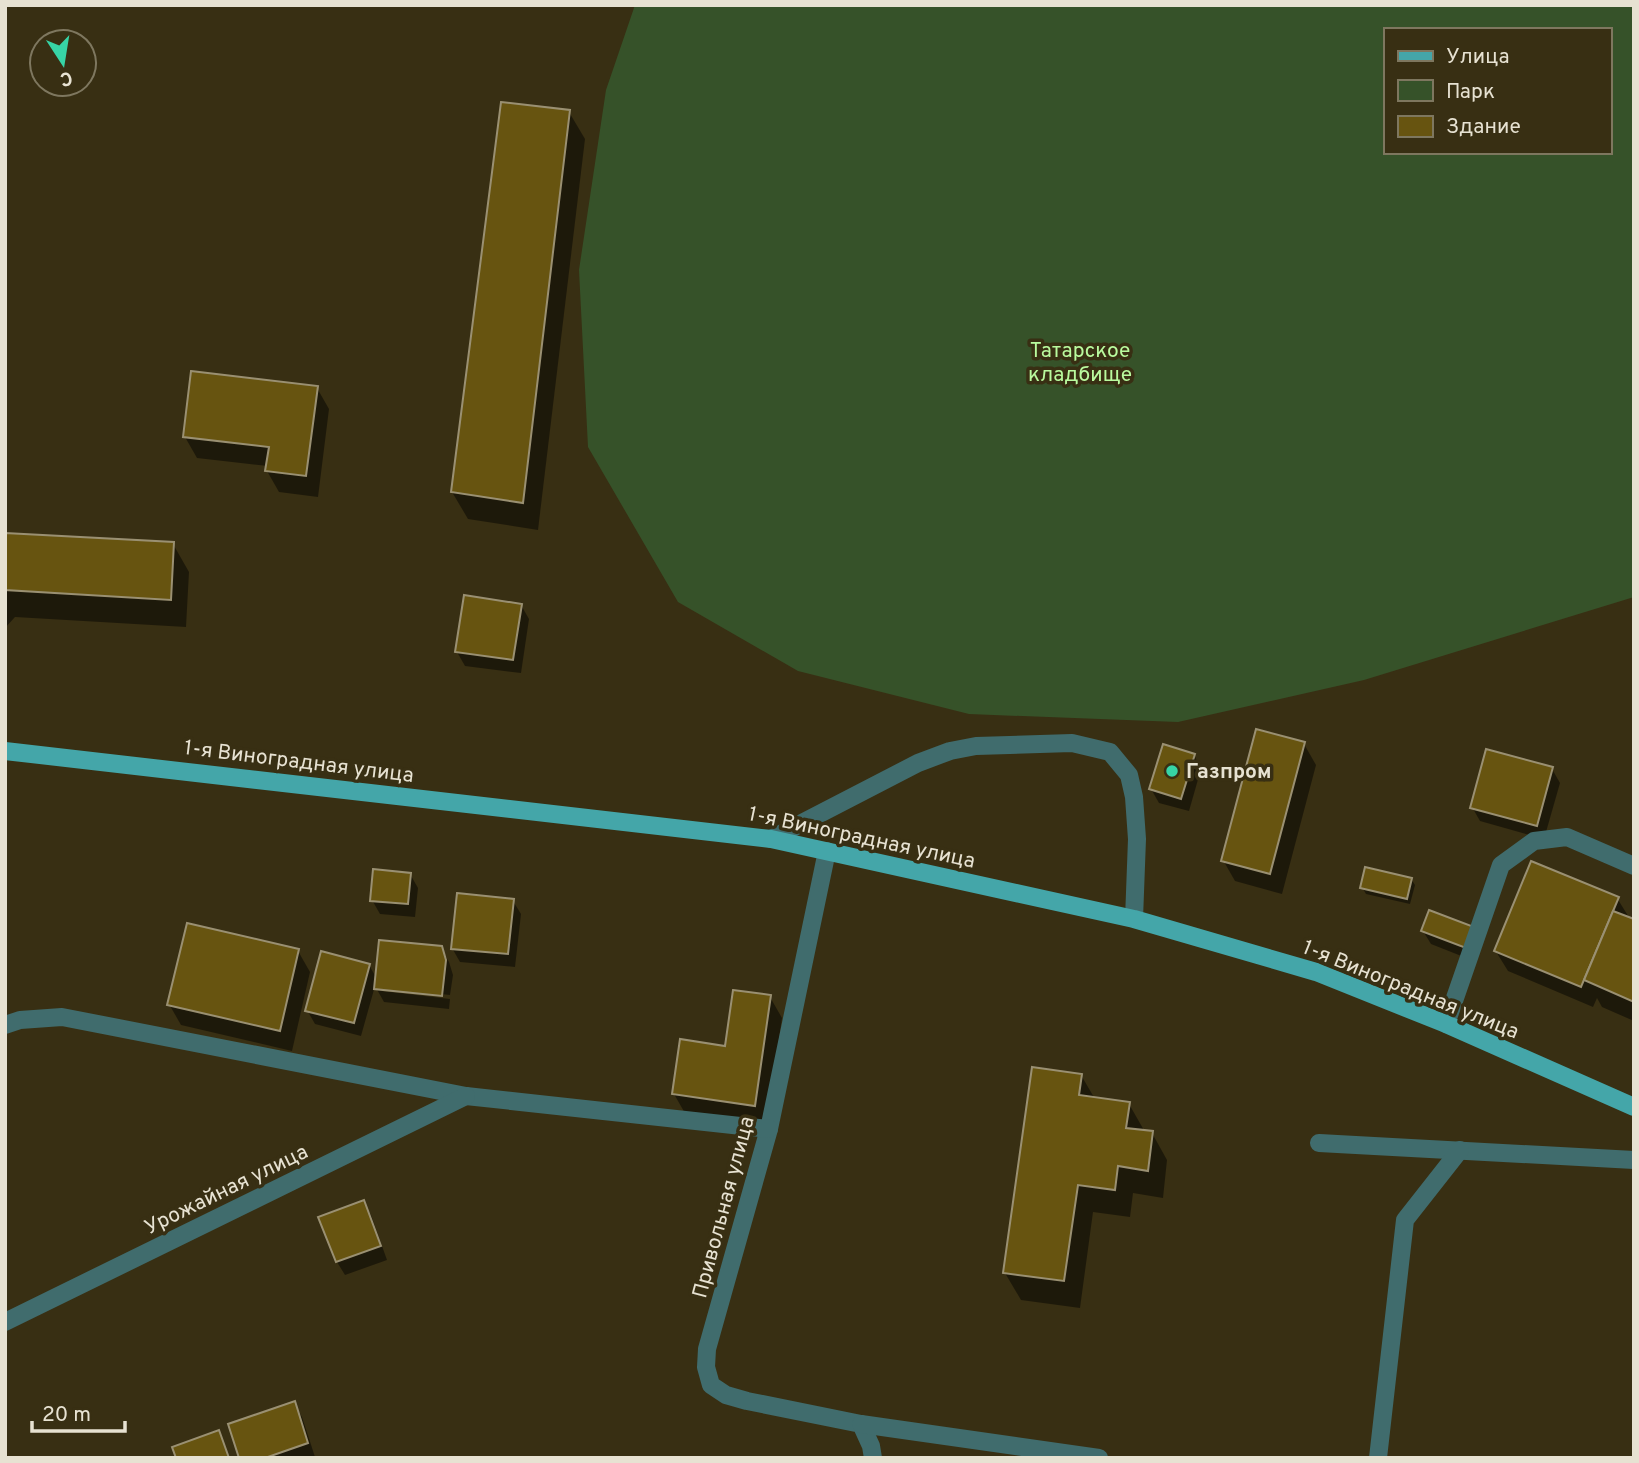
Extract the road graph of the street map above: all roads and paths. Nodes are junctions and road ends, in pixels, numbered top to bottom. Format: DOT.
graph roads {
  1 [pos="5,751"];
  2 [pos="771,839"];
  3 [pos="827,851"];
  4 [pos="1634,866"];
  5 [pos="1134,919"];
  6 [pos="13,1023"];
  7 [pos="1446,1024"];
  8 [pos="466,1096"];
  9 [pos="1634,1107"];
  10 [pos="769,1129"];
  11 [pos="1319,1143"];
  12 [pos="1460,1150"];
  13 [pos="1634,1160"];
  14 [pos="5,1322"];
  15 [pos="861,1424"];
  16 [pos="873,1458"];
  17 [pos="1099,1458"];
  18 [pos="1378,1458"];
  1 -- 2 [label="main road, 1-я Виноградная улица"];
  2 -- 3 [label="main road, 1-я Виноградная улица"];
  2 -- 5 [label="street"];
  3 -- 5 [label="main road, 1-я Виноградная улица"];
  3 -- 10 [label="street, Привольная улица"];
  4 -- 7 [label="street"];
  5 -- 7 [label="main road, 1-я Виноградная улица"];
  6 -- 8 [label="street"];
  7 -- 9 [label="main road, 1-я Виноградная улица"];
  8 -- 10 [label="street"];
  8 -- 14 [label="street, Урожайная улица"];
  10 -- 15 [label="street, Привольная улица"];
  11 -- 12 [label="street"];
  12 -- 13 [label="street"];
  12 -- 18 [label="street"];
  15 -- 16 [label="street"];
  15 -- 17 [label="street"];
}
